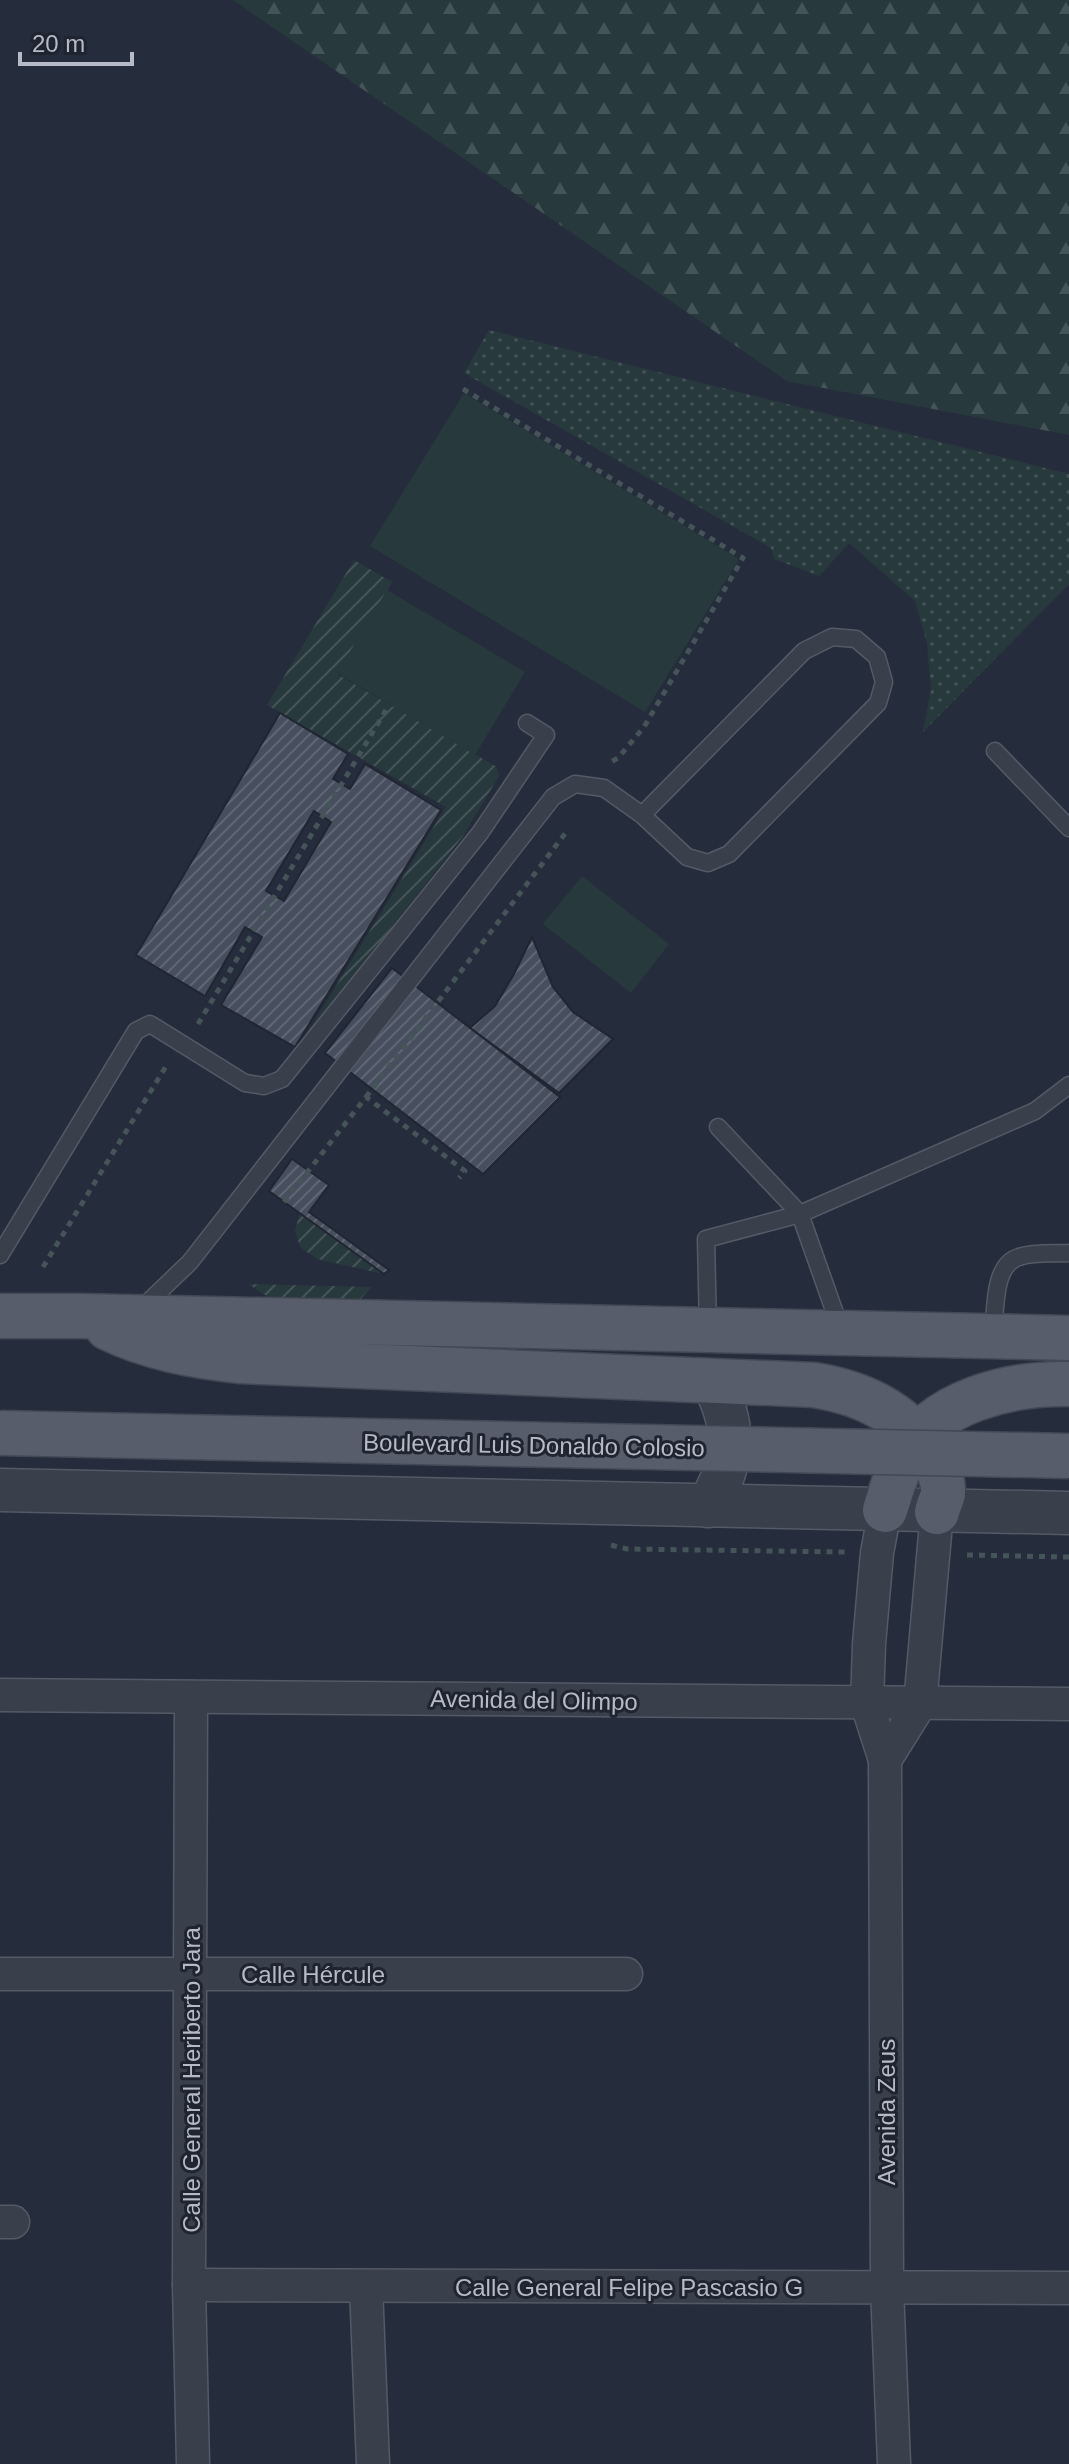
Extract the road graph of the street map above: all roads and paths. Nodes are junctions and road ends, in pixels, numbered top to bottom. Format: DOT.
graph roads {
  1 [pos="463,389"];
  2 [pos="389,705"];
  3 [pos="527,723"];
  4 [pos="995,751"];
  5 [pos="606,765"];
  6 [pos="642,815"];
  7 [pos="1069,828"];
  8 [pos="567,831"];
  9 [pos="180,1042"];
  10 [pos="1069,1085"];
  11 [pos="366,1097"];
  12 [pos="718,1127"];
  13 [pos="459,1178"];
  14 [pos="284,1202"];
  15 [pos="800,1214"];
  16 [pos="1069,1253"];
  17 [pos="0,1255"];
  18 [pos="43,1267"];
  19 [pos="0,1316"];
  20 [pos="80,1316"];
  21 [pos="133,1317"];
  22 [pos="708,1329"];
  23 [pos="842,1332"];
  24 [pos="993,1336"];
  25 [pos="1069,1338"];
  26 [pos="712,1381"];
  27 [pos="1069,1384"];
  28 [pos="0,1433"];
  29 [pos="918,1438"];
  30 [pos="1069,1456"];
  31 [pos="0,1490"];
  32 [pos="708,1506"];
  33 [pos="885,1510"];
  34 [pos="937,1512"];
  35 [pos="1069,1513"];
  36 [pos="987,1555"];
  37 [pos="1069,1557"];
  38 [pos="0,1695"];
  39 [pos="191,1697"];
  40 [pos="867,1704"];
  41 [pos="920,1704"];
  42 [pos="1069,1704"];
  43 [pos="885,1760"];
  44 [pos="0,1974"];
  45 [pos="192,1974"];
  46 [pos="626,1974"];
  47 [pos="189,2285"];
  48 [pos="366,2286"];
  49 [pos="887,2288"];
  50 [pos="1069,2288"];
  51 [pos="193,2464"];
  52 [pos="373,2464"];
  53 [pos="894,2464"];
  1 -- 5 [label="path"];
  2 -- 9 [label="path"];
  3 -- 9 [label="lane"];
  4 -- 7 [label="lane"];
  6 -- 6 [label="lane"];
  6 -- 21 [label="lane"];
  8 -- 11 [label="path"];
  9 -- 17 [label="lane"];
  9 -- 18 [label="path"];
  10 -- 15 [label="lane"];
  11 -- 13 [label="path"];
  11 -- 14 [label="path"];
  12 -- 15 [label="lane"];
  15 -- 22 [label="lane"];
  15 -- 23 [label="lane"];
  16 -- 24 [label="lane"];
  19 -- 20 [label="main road"];
  20 -- 21 [label="main road"];
  20 -- 26 [label="main road"];
  21 -- 22 [label="main road"];
  22 -- 23 [label="main road"];
  23 -- 24 [label="main road"];
  24 -- 25 [label="main road"];
  26 -- 29 [label="main road"];
  26 -- 32 [label="street"];
  27 -- 29 [label="main road"];
  28 -- 30 [label="main road, Boulevard Luis Donaldo Colosio, bridge"];
  29 -- 33 [label="main road"];
  29 -- 34 [label="main road"];
  31 -- 32 [label="street"];
  32 -- 33 [label="street"];
  33 -- 34 [label="street"];
  33 -- 40 [label="street, Avenida Zeus"];
  34 -- 35 [label="street"];
  34 -- 41 [label="street"];
  36 -- 37 [label="path"];
  38 -- 39 [label="street, Avenida del Olimpo"];
  39 -- 40 [label="street, Avenida del Olimpo"];
  39 -- 45 [label="street, Calle General Heriberto Jara"];
  40 -- 41 [label="street, Avenida del Olimpo"];
  40 -- 43 [label="street, Avenida Zeus"];
  41 -- 42 [label="street, Avenida del Olimpo"];
  41 -- 43 [label="street"];
  43 -- 49 [label="street, Avenida Zeus"];
  44 -- 45 [label="street, Calle Hércule"];
  45 -- 46 [label="street, Calle Hércule"];
  45 -- 47 [label="street, Calle General Heriberto Jara"];
  47 -- 48 [label="street, Calle General Felipe Pascasio G"];
  47 -- 51 [label="street, Calle General Heriberto Jara"];
  48 -- 49 [label="street, Calle General Felipe Pascasio G"];
  48 -- 52 [label="street"];
  49 -- 50 [label="street, Calle General Felipe Pascasio G"];
  49 -- 53 [label="street, Avenida Zeus"];
}
